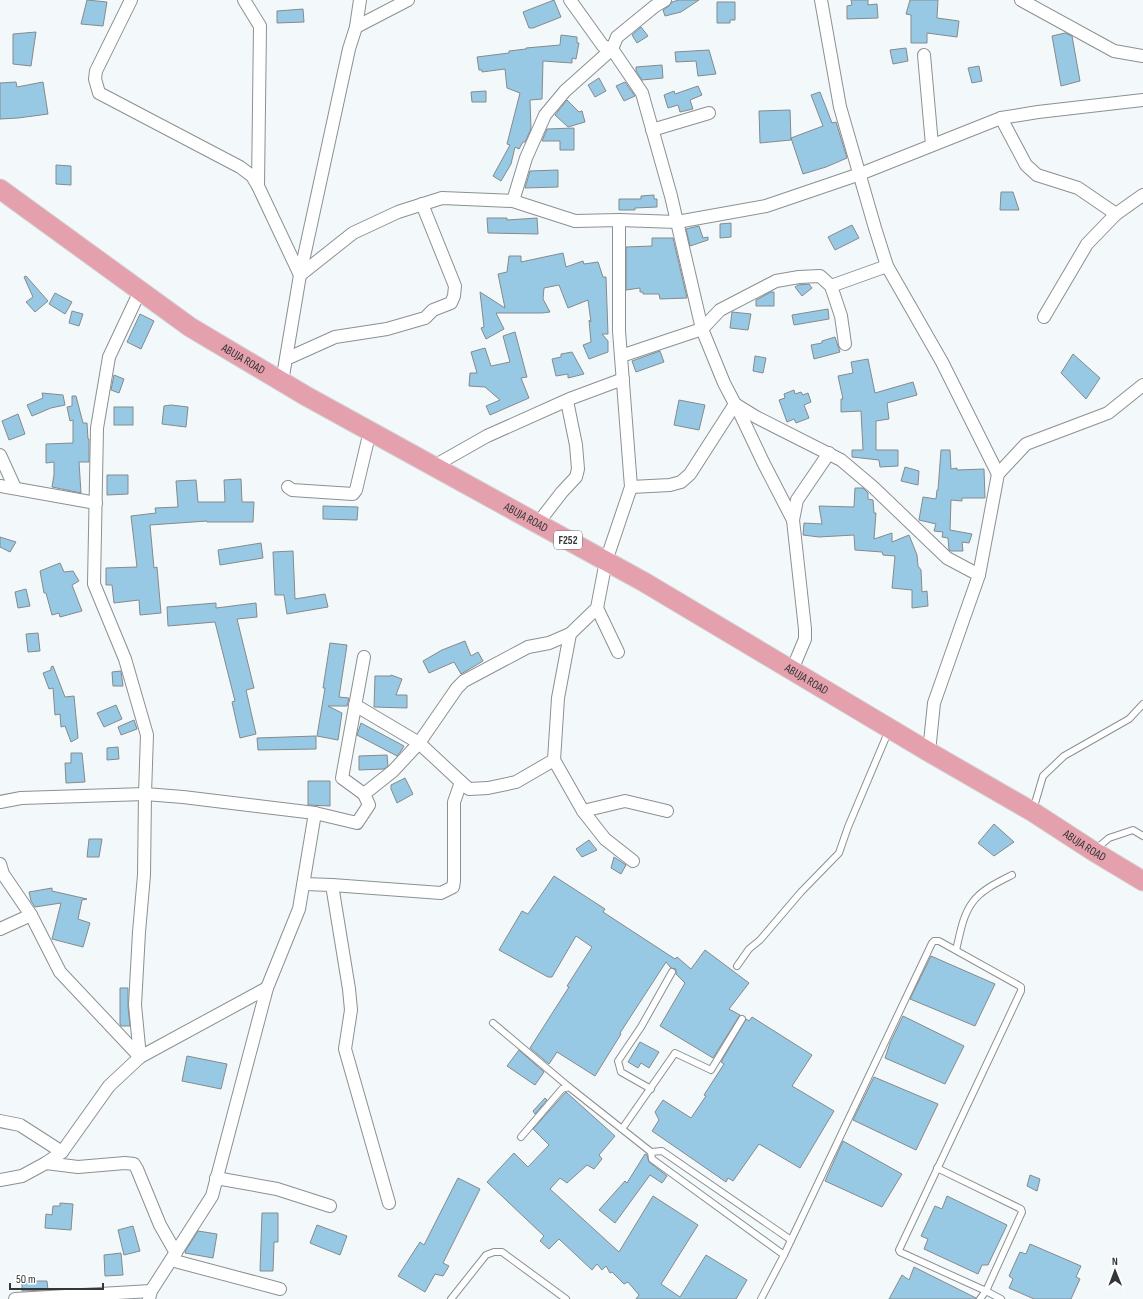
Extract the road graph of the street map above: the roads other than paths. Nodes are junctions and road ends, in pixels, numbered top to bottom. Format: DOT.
graph roads {
  1 [pos="131,0"];
  2 [pos="244,0"];
  3 [pos="360,0"];
  4 [pos="408,0"];
  5 [pos="570,0"];
  6 [pos="665,0"];
  7 [pos="821,0"];
  8 [pos="1021,0"];
  9 [pos="356,27"];
  10 [pos="612,49"];
  11 [pos="924,55"];
  12 [pos="1143,56"];
  13 [pos="1143,100"];
  14 [pos="709,113"];
  15 [pos="1001,118"];
  16 [pos="652,130"];
  17 [pos="932,145"];
  18 [pos="860,174"];
  19 [pos="258,186"];
  20 [pos="0,189"];
  21 [pos="1143,195"];
  22 [pos="513,201"];
  23 [pos="422,204"];
  24 [pos="1116,214"];
  25 [pos="619,220"];
  26 [pos="677,222"];
  27 [pos="887,266"];
  28 [pos="300,275"];
  29 [pos="831,286"];
  30 [pos="140,291"];
  31 [pos="1044,317"];
  32 [pos="702,329"];
  33 [pos="845,344"];
  34 [pos="621,356"];
  35 [pos="286,359"];
  36 [pos="623,379"];
  37 [pos="282,382"];
  38 [pos="1143,384"];
  39 [pos="567,400"];
  40 [pos="735,404"];
  41 [pos="370,431"];
  42 [pos="828,453"];
  43 [pos="0,455"];
  44 [pos="434,466"];
  45 [pos="998,474"];
  46 [pos="0,486"];
  47 [pos="288,487"];
  48 [pos="631,487"];
  49 [pos="15,488"];
  50 [pos="96,503"];
  51 [pos="794,520"];
  52 [pos="538,523"];
  53 [pos="606,561"];
  54 [pos="979,575"];
  55 [pos="597,608"];
  56 [pos="570,634"];
  57 [pos="618,652"];
  58 [pos="364,656"];
  59 [pos="792,670"];
  60 [pos="1143,704"];
  61 [pos="355,705"];
  62 [pos="890,729"];
  63 [pos="419,743"];
  64 [pos="929,752"];
  65 [pos="554,760"];
  66 [pos="461,782"];
  67 [pos="145,794"];
  68 [pos="364,794"];
  69 [pos="0,802"];
  70 [pos="583,811"];
  71 [pos="667,811"];
  72 [pos="1033,812"];
  73 [pos="315,813"];
  74 [pos="1143,836"];
  75 [pos="1093,851"];
  76 [pos="633,861"];
  77 [pos="0,864"];
  78 [pos="1012,875"];
  79 [pos="1143,881"];
  80 [pos="304,884"];
  81 [pos="332,885"];
  82 [pos="31,915"];
  83 [pos="0,930"];
  84 [pos="956,950"];
  85 [pos="737,966"];
  86 [pos="672,972"];
  87 [pos="266,988"];
  88 [pos="742,1019"];
  89 [pos="493,1023"];
  90 [pos="140,1057"];
  91 [pos="569,1087"];
  92 [pos="651,1089"];
  93 [pos="0,1121"];
  94 [pos="622,1129"];
  95 [pos="521,1137"];
  96 [pos="62,1152"];
  97 [pos="651,1152"];
  98 [pos="46,1163"];
  99 [pos="937,1168"];
  100 [pos="216,1178"];
  101 [pos="0,1180"];
  102 [pos="389,1203"];
  103 [pos="330,1206"];
  104 [pos="791,1240"];
  105 [pos="784,1255"];
  106 [pos="173,1257"];
  107 [pos="280,1289"];
  108 [pos="986,1291"];
  109 [pos="150,1295"];
  110 [pos="15,1299"];
  111 [pos="452,1299"];
  112 [pos="566,1299"];
  113 [pos="761,1299"];
  114 [pos="980,1299"];
  115 [pos="1001,1299"];
  1 -- 19 [label="street"];
  2 -- 19 [label="street"];
  3 -- 9 [label="street"];
  4 -- 9 [label="street"];
  5 -- 10 [label="street"];
  6 -- 10 [label="street"];
  7 -- 18 [label="street"];
  8 -- 12 [label="street"];
  9 -- 28 [label="street"];
  10 -- 16 [label="street"];
  10 -- 22 [label="street"];
  11 -- 17 [label="street"];
  13 -- 15 [label="street"];
  14 -- 16 [label="street"];
  15 -- 17 [label="street"];
  15 -- 24 [label="street"];
  16 -- 26 [label="street"];
  17 -- 18 [label="street"];
  18 -- 26 [label="street"];
  18 -- 27 [label="street"];
  19 -- 28 [label="street"];
  20 -- 30 [label="main road, ABUJA ROAD / F252"];
  21 -- 24 [label="street"];
  22 -- 23 [label="street"];
  22 -- 25 [label="street"];
  23 -- 28 [label="street"];
  23 -- 35 [label="street"];
  24 -- 31 [label="street"];
  25 -- 26 [label="street"];
  25 -- 34 [label="street"];
  26 -- 32 [label="street"];
  27 -- 29 [label="street"];
  27 -- 45 [label="street"];
  28 -- 35 [label="street"];
  29 -- 32 [label="street"];
  29 -- 33 [label="street"];
  30 -- 37 [label="main road, ABUJA ROAD / F252"];
  30 -- 50 [label="street"];
  32 -- 34 [label="street"];
  32 -- 40 [label="street"];
  34 -- 36 [label="street"];
  35 -- 37 [label="street"];
  36 -- 39 [label="street"];
  36 -- 48 [label="street"];
  37 -- 41 [label="main road, ABUJA ROAD / F252"];
  38 -- 45 [label="street"];
  39 -- 44 [label="street"];
  39 -- 52 [label="street"];
  40 -- 42 [label="street"];
  40 -- 48 [label="street"];
  40 -- 51 [label="street"];
  41 -- 44 [label="main road, ABUJA ROAD / F252"];
  41 -- 47 [label="street"];
  42 -- 51 [label="street"];
  42 -- 54 [label="street"];
  43 -- 49 [label="street"];
  44 -- 52 [label="main road, ABUJA ROAD / F252"];
  45 -- 54 [label="street"];
  46 -- 49 [label="street"];
  48 -- 53 [label="street"];
  49 -- 50 [label="street"];
  50 -- 67 [label="street"];
  51 -- 59 [label="street"];
  52 -- 53 [label="main road, ABUJA ROAD / F252"];
  53 -- 55 [label="street"];
  53 -- 59 [label="main road, ABUJA ROAD / F252"];
  54 -- 64 [label="street"];
  55 -- 56 [label="street"];
  55 -- 57 [label="street"];
  56 -- 63 [label="street"];
  56 -- 65 [label="street"];
  58 -- 61 [label="street"];
  59 -- 62 [label="main road, ABUJA ROAD / F252"];
  60 -- 72 [label="lane"];
  61 -- 63 [label="street"];
  61 -- 68 [label="street"];
  62 -- 64 [label="main road, ABUJA ROAD / F252"];
  62 -- 85 [label="lane"];
  63 -- 66 [label="street"];
  63 -- 68 [label="street"];
  64 -- 72 [label="main road, ABUJA ROAD / F252"];
  65 -- 66 [label="street"];
  65 -- 70 [label="street"];
  66 -- 81 [label="street"];
  67 -- 69 [label="street"];
  67 -- 73 [label="street"];
  67 -- 90 [label="street"];
  68 -- 73 [label="street"];
  70 -- 71 [label="street"];
  70 -- 76 [label="street"];
  72 -- 75 [label="main road, ABUJA ROAD / F252"];
  73 -- 80 [label="street"];
  74 -- 75 [label="lane"];
  75 -- 79 [label="main road, ABUJA ROAD / F252"];
  77 -- 82 [label="street"];
  78 -- 84 [label="lane"];
  80 -- 81 [label="street"];
  80 -- 87 [label="street"];
  81 -- 102 [label="street"];
  82 -- 83 [label="street"];
  82 -- 90 [label="street"];
  84 -- 99 [label="lane"];
  84 -- 104 [label="lane"];
  86 -- 92 [label="lane"];
  87 -- 90 [label="street"];
  87 -- 100 [label="street"];
  88 -- 92 [label="lane"];
  89 -- 91 [label="lane"];
  90 -- 96 [label="street"];
  91 -- 94 [label="lane"];
  91 -- 95 [label="lane"];
  92 -- 94 [label="lane"];
  93 -- 96 [label="street"];
  94 -- 97 [label="lane"];
  96 -- 98 [label="street"];
  97 -- 104 [label="lane"];
  97 -- 105 [label="lane"];
  98 -- 101 [label="street"];
  98 -- 106 [label="street"];
  99 -- 108 [label="lane"];
  99 -- 108 [label="lane"];
  100 -- 103 [label="street"];
  100 -- 106 [label="street"];
  104 -- 105 [label="lane"];
  105 -- 113 [label="lane"];
  106 -- 107 [label="street"];
  106 -- 109 [label="street"];
  108 -- 114 [label="lane"];
  108 -- 115 [label="lane"];
  109 -- 110 [label="street"];
  111 -- 112 [label="lane"];
}
